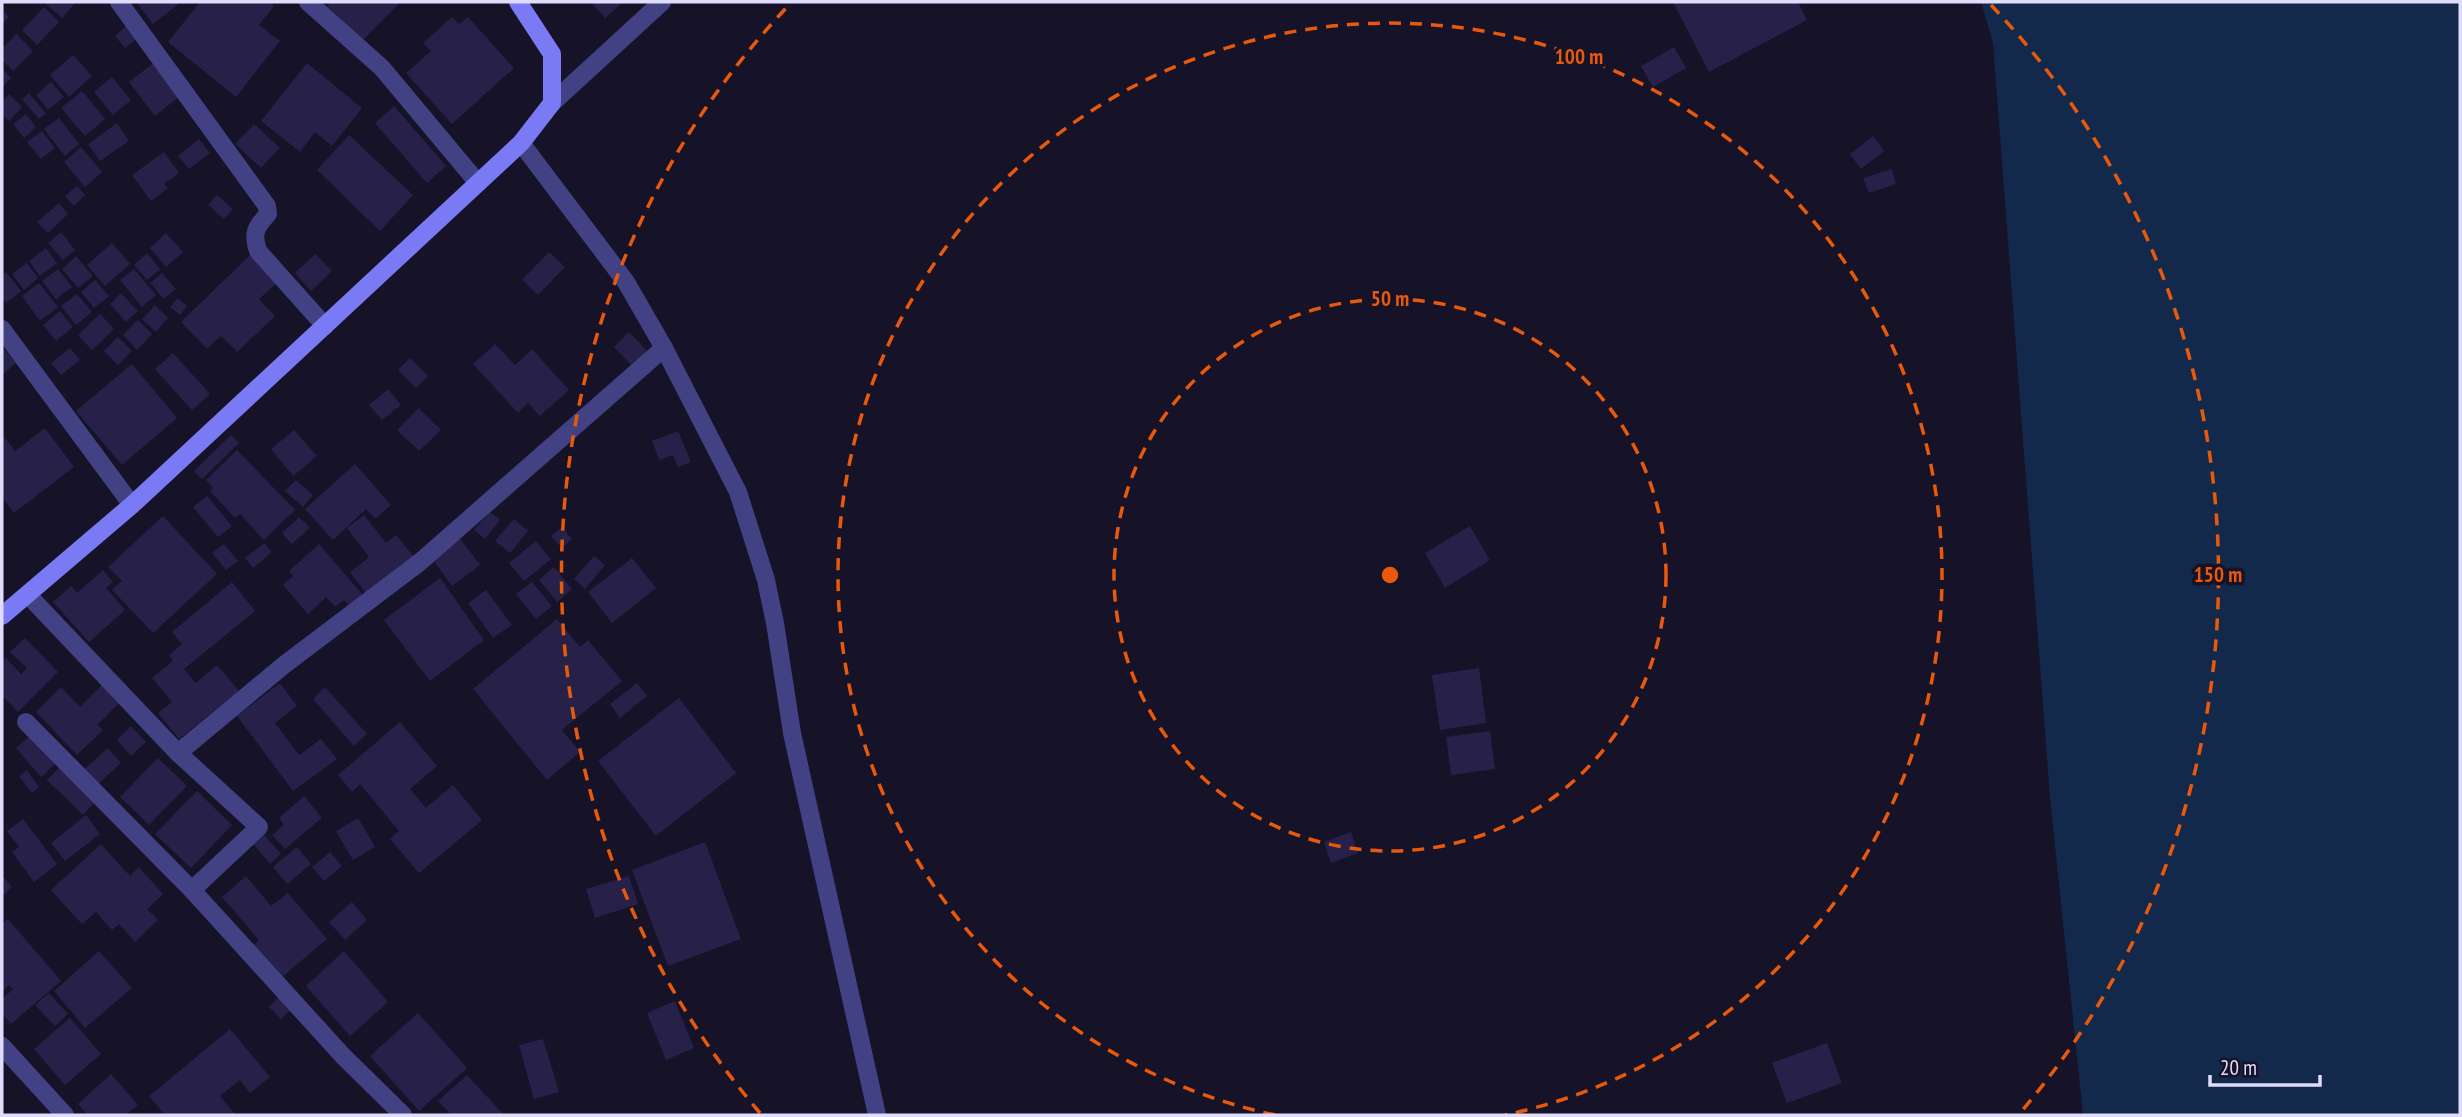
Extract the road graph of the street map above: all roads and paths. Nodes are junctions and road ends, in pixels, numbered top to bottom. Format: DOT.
graph roads {
  1 [pos="119,2"];
  2 [pos="308,2"];
  3 [pos="518,2"];
  4 [pos="662,2"];
  5 [pos="552,103"];
  6 [pos="521,143"];
  7 [pos="478,183"];
  8 [pos="325,326"];
  9 [pos="2,329"];
  10 [pos="664,348"];
  11 [pos="132,505"];
  12 [pos="28,595"];
  13 [pos="2,616"];
  14 [pos="26,722"];
  15 [pos="178,753"];
  16 [pos="192,890"];
  17 [pos="2,1046"];
  18 [pos="65,1115"];
  19 [pos="403,1115"];
  20 [pos="877,1115"];
  1 -- 8 [label="street"];
  2 -- 7 [label="street"];
  3 -- 5 [label="street"];
  4 -- 5 [label="street"];
  5 -- 6 [label="street"];
  6 -- 7 [label="street"];
  6 -- 10 [label="street"];
  7 -- 8 [label="street"];
  8 -- 11 [label="street"];
  9 -- 11 [label="street"];
  10 -- 15 [label="street"];
  10 -- 20 [label="street"];
  11 -- 12 [label="street"];
  12 -- 13 [label="street"];
  12 -- 15 [label="street"];
  14 -- 16 [label="street"];
  15 -- 16 [label="street"];
  16 -- 19 [label="street"];
  17 -- 18 [label="street"];
}
